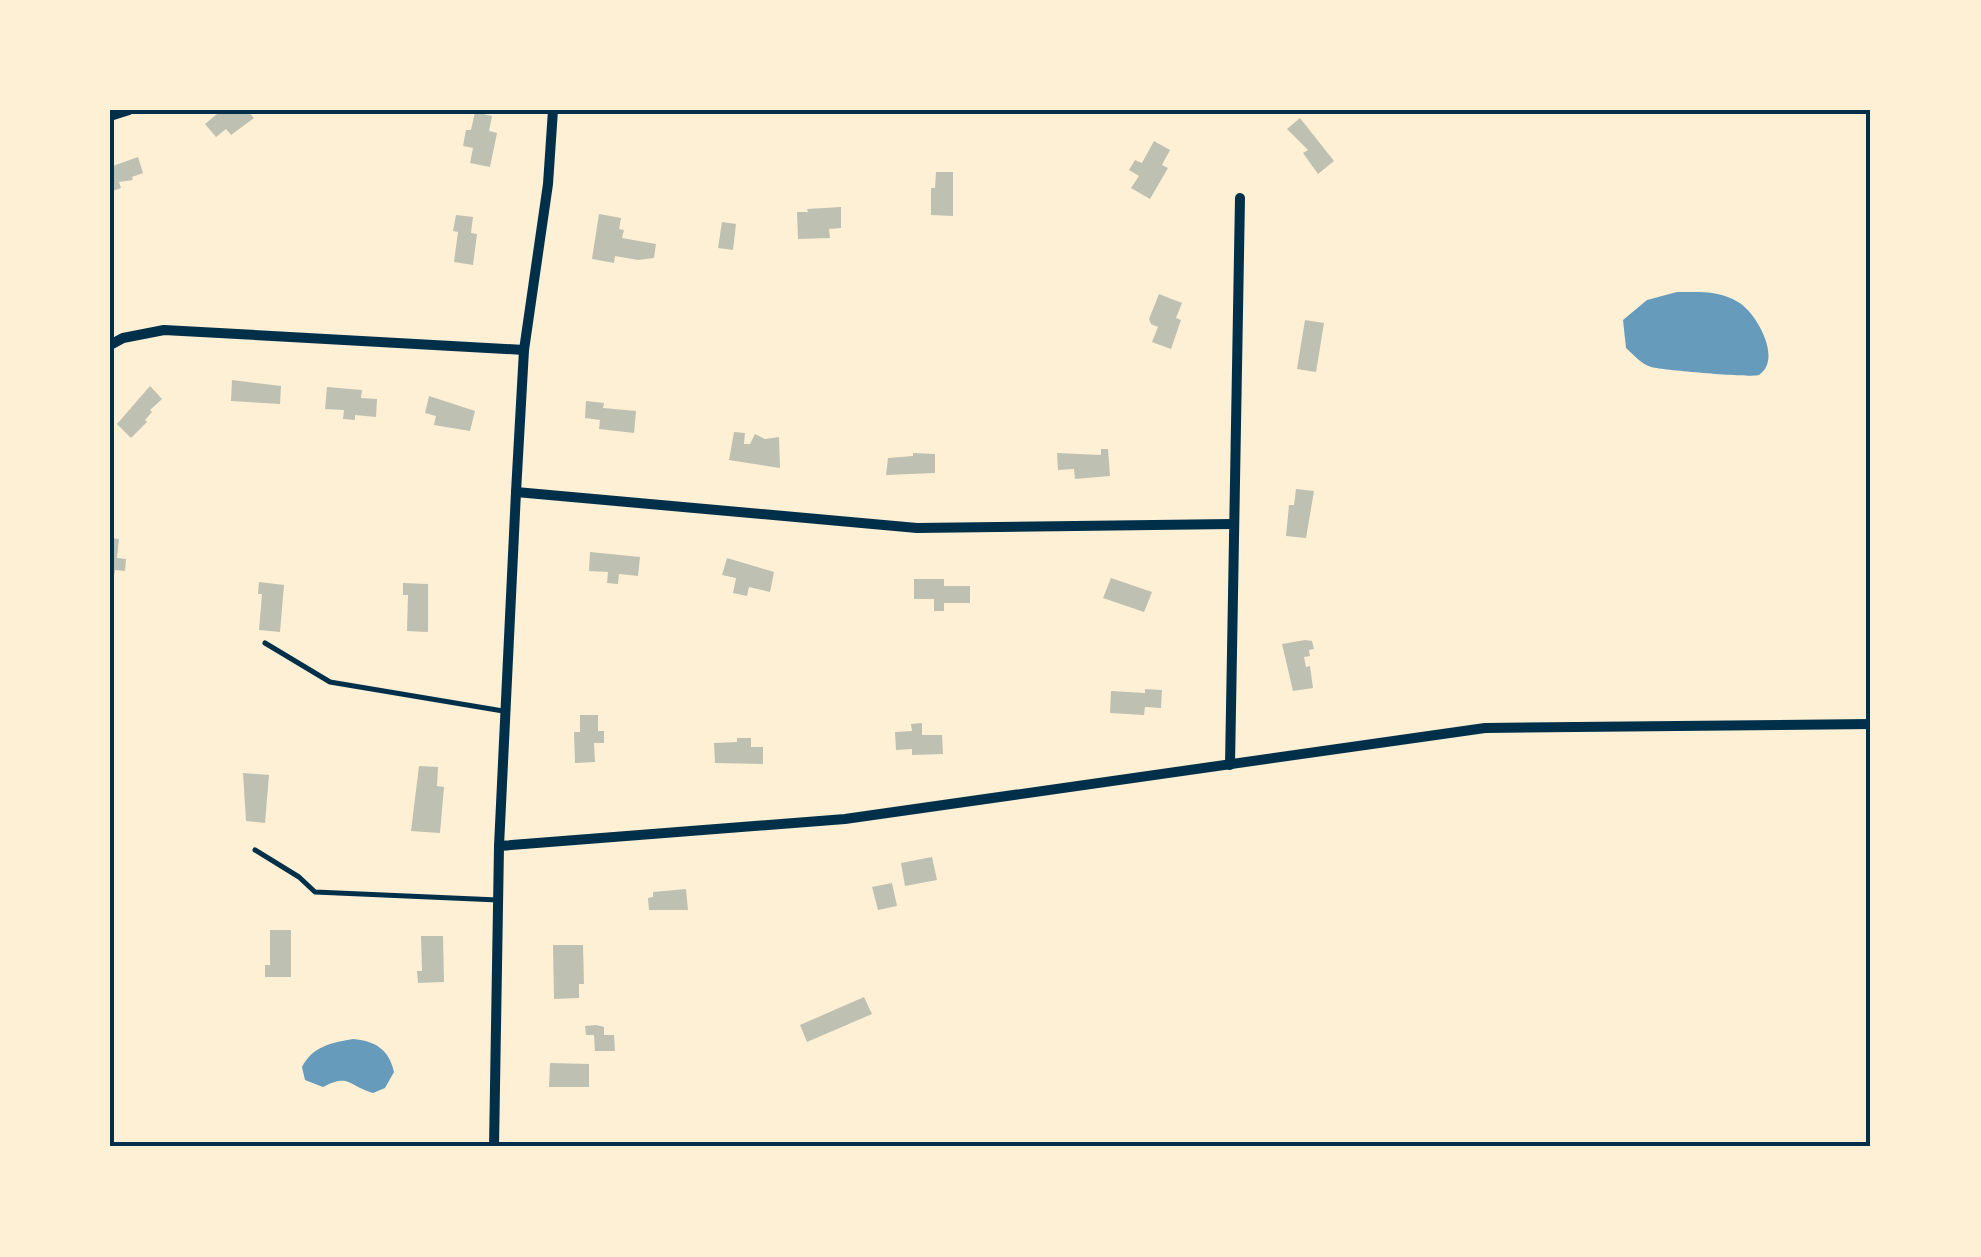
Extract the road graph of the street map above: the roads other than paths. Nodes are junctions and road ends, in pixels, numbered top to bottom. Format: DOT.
graph roads {
  1 [pos="128,110"];
  2 [pos="553,110"];
  3 [pos="110,116"];
  4 [pos="1240,198"];
  5 [pos="110,345"];
  6 [pos="524,350"];
  7 [pos="516,492"];
  8 [pos="1232,524"];
  9 [pos="265,643"];
  10 [pos="506,711"];
  11 [pos="1871,724"];
  12 [pos="1230,765"];
  13 [pos="499,846"];
  14 [pos="256,850"];
  15 [pos="498,900"];
  16 [pos="494,1147"];
  1 -- 3 [label="street"];
  2 -- 6 [label="street"];
  4 -- 8 [label="street"];
  5 -- 6 [label="street"];
  6 -- 7 [label="street"];
  7 -- 8 [label="street"];
  7 -- 10 [label="street"];
  8 -- 12 [label="street"];
  9 -- 10 [label="lane"];
  10 -- 13 [label="street"];
  11 -- 12 [label="street"];
  12 -- 13 [label="street"];
  13 -- 15 [label="street"];
  14 -- 15 [label="lane"];
  15 -- 16 [label="street"];
}
